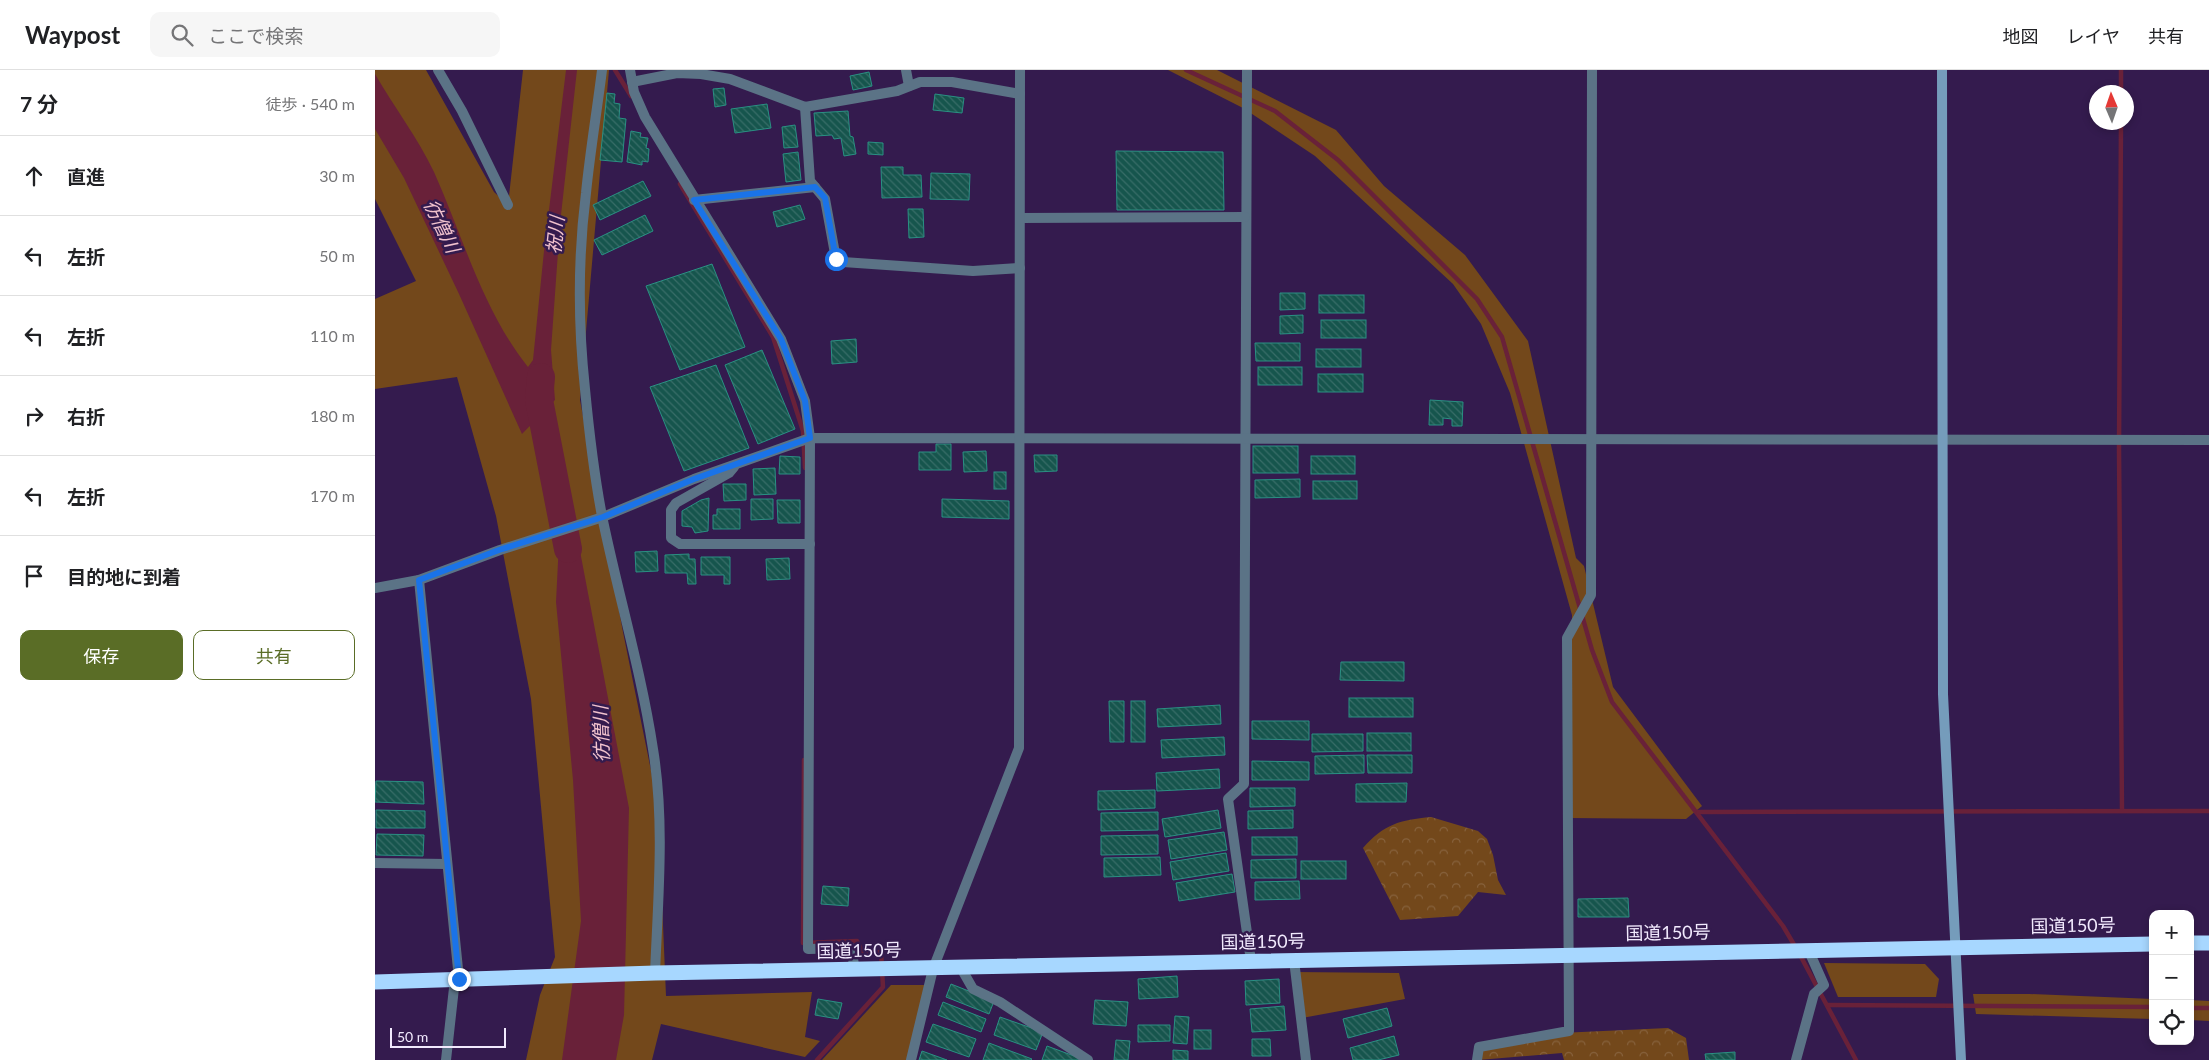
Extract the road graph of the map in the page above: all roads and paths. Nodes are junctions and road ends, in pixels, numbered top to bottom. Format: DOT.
graph roads {
  1 [pos="438,70"];
  2 [pos="602,70"];
  3 [pos="630,70"];
  4 [pos="906,70"];
  5 [pos="1020,70"];
  6 [pos="1247,70"];
  7 [pos="1592,70"];
  8 [pos="1942,70"];
  9 [pos="632,82"];
  10 [pos="909,86"];
  11 [pos="1020,94"];
  12 [pos="805,106"];
  13 [pos="815,187"];
  14 [pos="694,200"];
  15 [pos="509,205"];
  16 [pos="1245,217"];
  17 [pos="1020,218"];
  18 [pos="1020,268"];
  19 [pos="1020,437"];
  20 [pos="805,439"];
  21 [pos="1245,439"];
  22 [pos="1591,439"];
  23 [pos="1943,439"];
  24 [pos="2209,440"];
  25 [pos="739,463"];
  26 [pos="603,517"];
  27 [pos="805,544"];
  28 [pos="419,580"];
  29 [pos="375,588"];
  30 [pos="375,863"];
  31 [pos="447,864"];
  32 [pos="2209,942"];
  33 [pos="2194,943"];
  34 [pos="2149,944"];
  35 [pos="1955,947"];
  36 [pos="1808,949"];
  37 [pos="1568,954"];
  38 [pos="1294,960"];
  39 [pos="1251,961"];
  40 [pos="961,968"];
  41 [pos="933,969"];
  42 [pos="855,970"];
  43 [pos="655,973"];
  44 [pos="457,979"];
  45 [pos="375,982"];
  46 [pos="446,1060"];
  47 [pos="911,1060"];
  48 [pos="1088,1060"];
  49 [pos="1306,1060"];
  50 [pos="1477,1060"];
  51 [pos="1796,1060"];
  52 [pos="1961,1060"];
  1 -- 15 [label="street"];
  2 -- 26 [label="street"];
  3 -- 9 [label="street"];
  4 -- 10 [label="street"];
  5 -- 11 [label="street"];
  6 -- 16 [label="street"];
  7 -- 22 [label="street"];
  8 -- 23 [label="street"];
  9 -- 12 [label="street"];
  9 -- 14 [label="street"];
  10 -- 11 [label="street"];
  10 -- 12 [label="street"];
  11 -- 17 [label="street"];
  12 -- 13 [label="street"];
  13 -- 14 [label="street"];
  13 -- 18 [label="street"];
  14 -- 20 [label="street"];
  16 -- 17 [label="street"];
  16 -- 21 [label="street"];
  17 -- 18 [label="street"];
  18 -- 19 [label="street"];
  19 -- 20 [label="street"];
  19 -- 21 [label="street"];
  19 -- 41 [label="street"];
  20 -- 25 [label="street"];
  20 -- 27 [label="street"];
  21 -- 22 [label="street"];
  21 -- 39 [label="street"];
  22 -- 23 [label="street"];
  22 -- 37 [label="street"];
  23 -- 24 [label="street"];
  23 -- 35 [label="street"];
  25 -- 26 [label="street"];
  25 -- 27 [label="street"];
  26 -- 28 [label="street"];
  26 -- 43 [label="street"];
  27 -- 42 [label="street"];
  28 -- 29 [label="street"];
  28 -- 31 [label="street"];
  30 -- 31 [label="street"];
  31 -- 44 [label="street"];
  32 -- 33 [label="highway"];
  34 -- 35 [label="highway, 国道150号"];
  35 -- 36 [label="highway, 国道150号"];
  35 -- 52 [label="street"];
  36 -- 37 [label="highway, 国道150号"];
  36 -- 51 [label="street"];
  37 -- 38 [label="highway, 国道150号"];
  37 -- 50 [label="street"];
  38 -- 39 [label="highway, 国道150号"];
  38 -- 49 [label="street"];
  39 -- 40 [label="highway, 国道150号"];
  40 -- 41 [label="highway, 国道150号"];
  40 -- 48 [label="street"];
  41 -- 42 [label="highway, 国道150号"];
  41 -- 47 [label="street"];
  42 -- 43 [label="highway, 国道150号"];
  43 -- 44 [label="highway, 国道150号"];
  44 -- 45 [label="highway, 国道150号"];
  44 -- 46 [label="street"];
}
